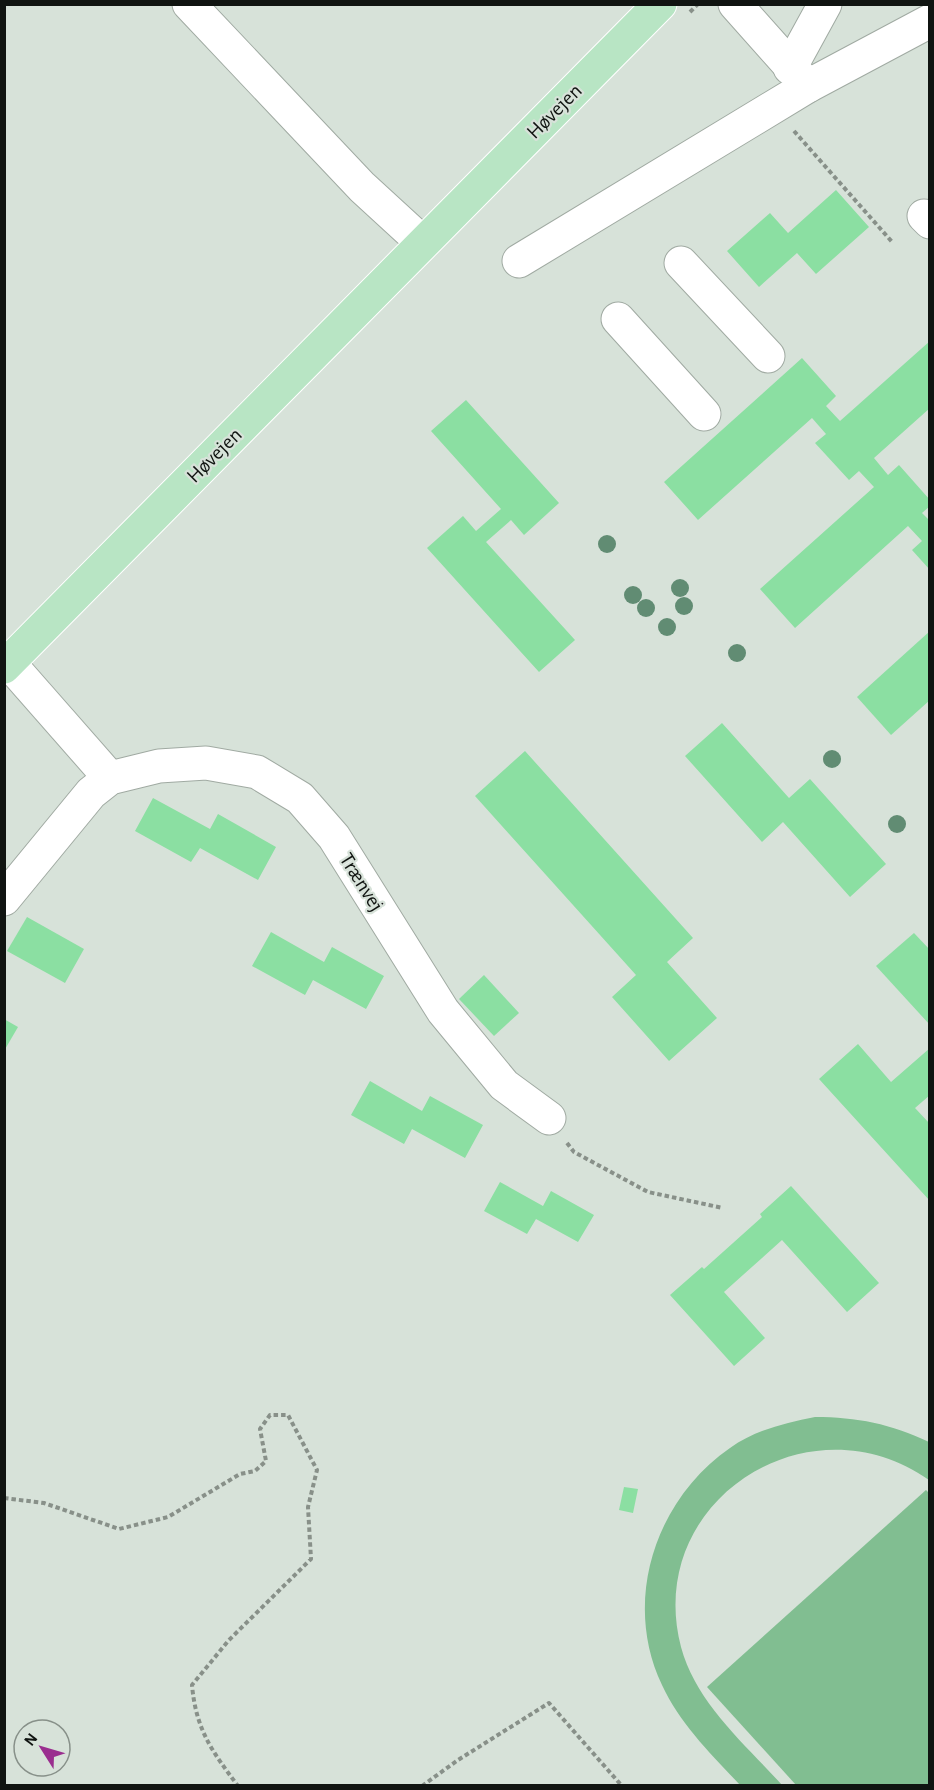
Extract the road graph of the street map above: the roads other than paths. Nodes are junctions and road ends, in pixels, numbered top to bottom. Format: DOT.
graph roads {
  1 [pos="189,4"];
  2 [pos="660,4"];
  3 [pos="735,4"];
  4 [pos="825,4"];
  5 [pos="930,21"];
  6 [pos="799,77"];
  7 [pos="423,243"];
  8 [pos="519,261"];
  9 [pos="681,263"];
  10 [pos="618,319"];
  11 [pos="768,356"];
  12 [pos="704,414"];
  13 [pos="7,665"];
  14 [pos="110,778"];
  15 [pos="4,900"];
  16 [pos="549,1118"];
  1 -- 7 [label="street"];
  2 -- 7 [label="main road, Høvejen"];
  3 -- 6 [label="street"];
  4 -- 6 [label="street"];
  5 -- 6 [label="street"];
  6 -- 8 [label="street"];
  7 -- 13 [label="main road, Høvejen"];
  9 -- 11 [label="street"];
  10 -- 12 [label="street"];
  13 -- 14 [label="street"];
  14 -- 15 [label="street, Trænvej"];
  14 -- 16 [label="street, Trænvej"];
}
